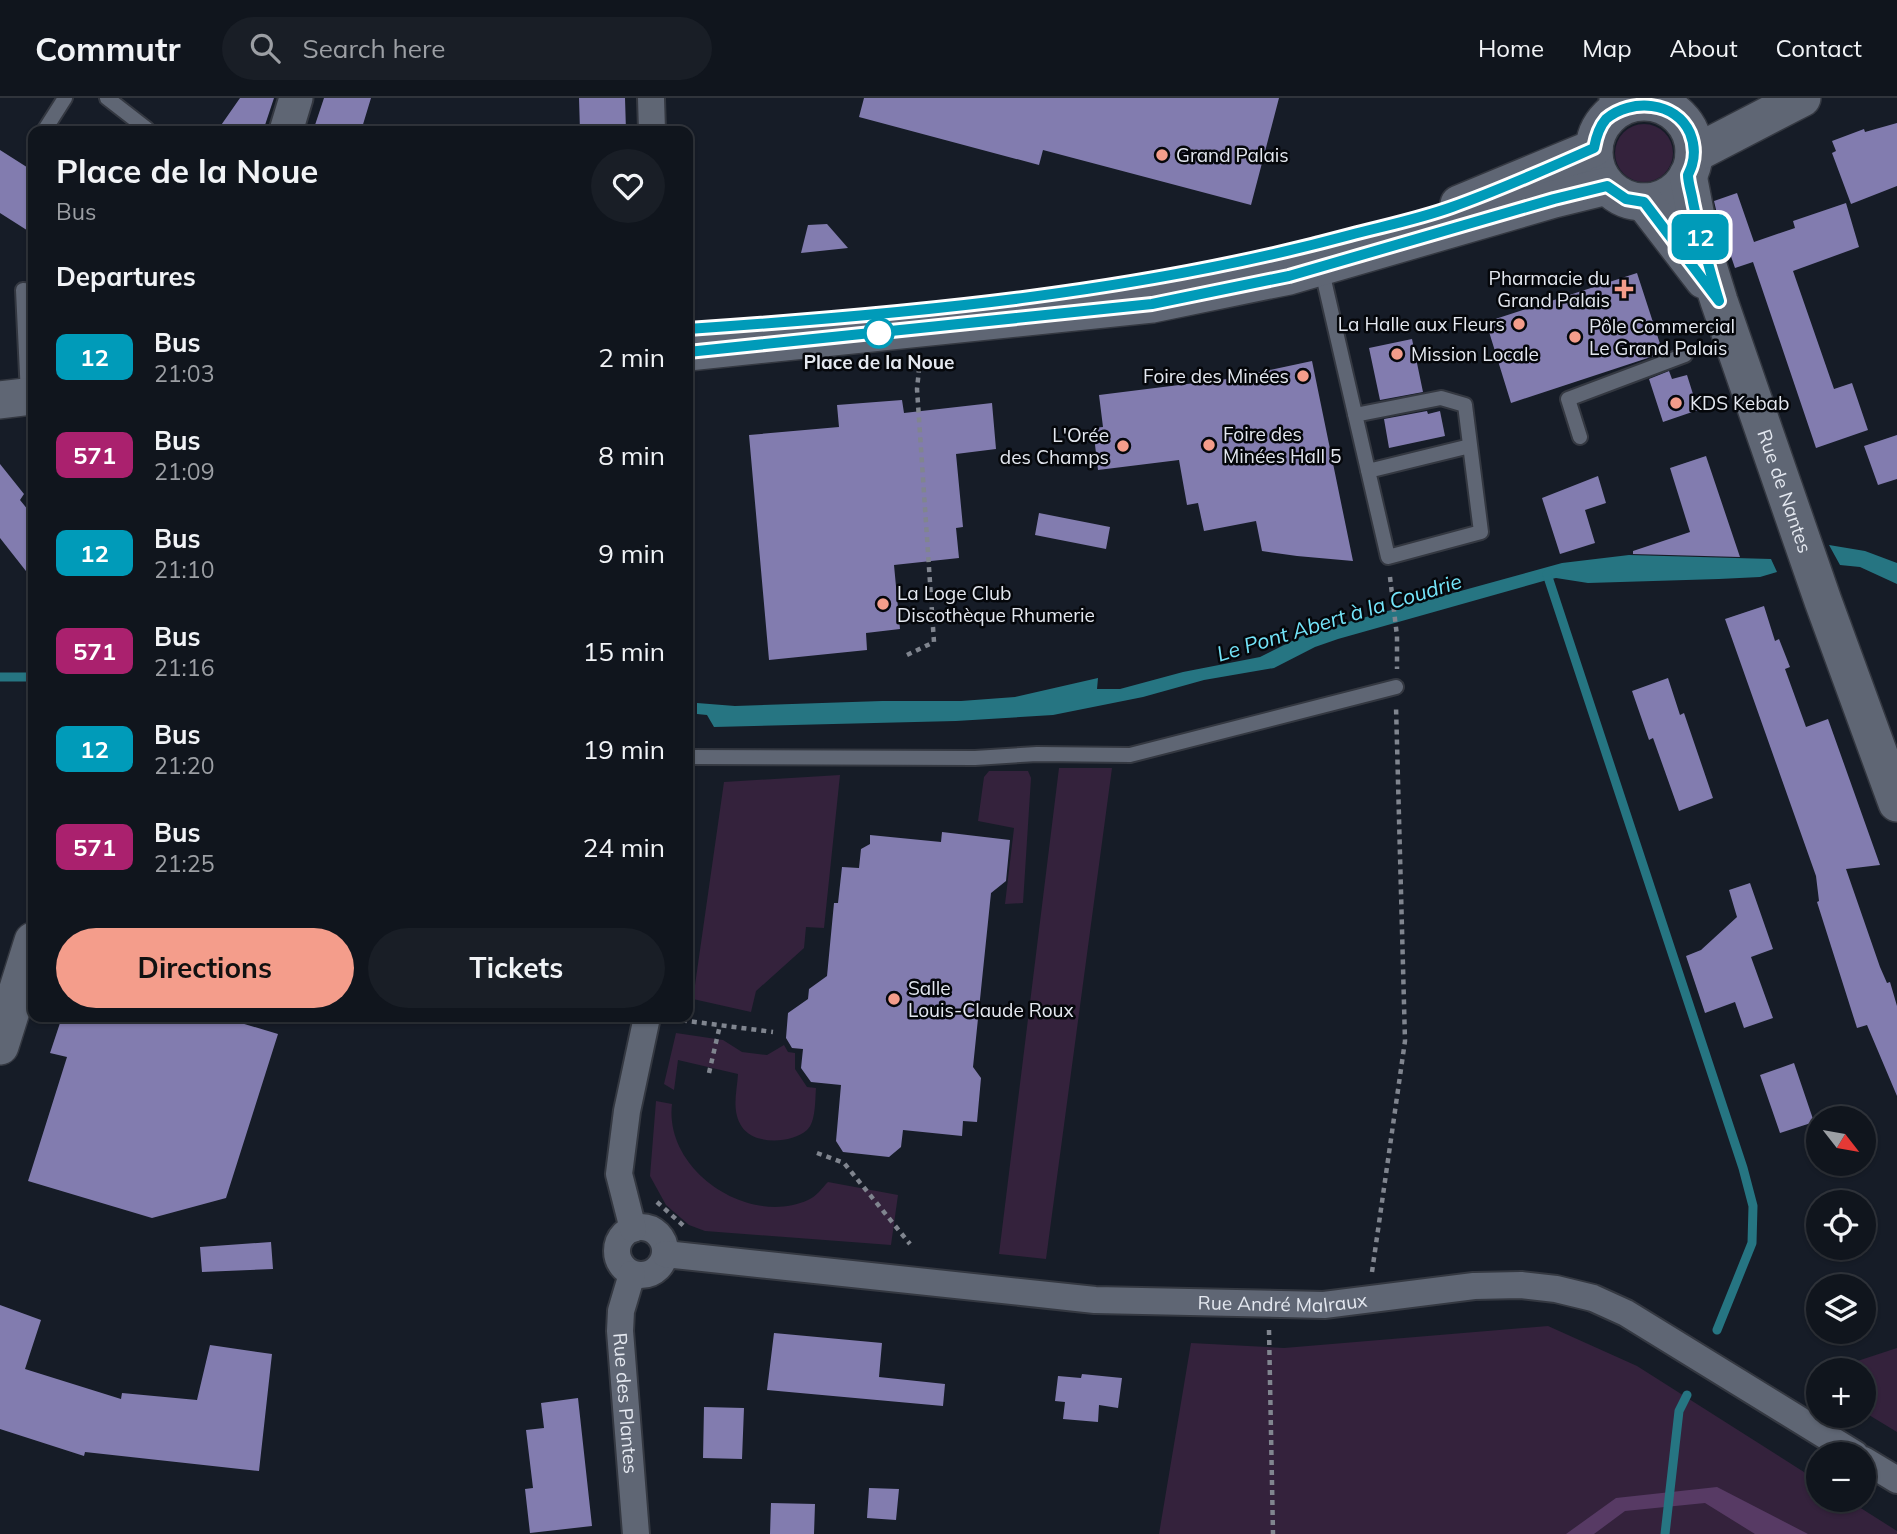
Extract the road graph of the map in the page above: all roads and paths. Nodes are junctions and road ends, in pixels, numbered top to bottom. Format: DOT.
graph roads {
  1 [pos="65,98"];
  2 [pos="107,98"];
  3 [pos="296,98"];
  4 [pos="651,98"];
  5 [pos="1796,98"];
  6 [pos="1802,98"];
  7 [pos="1616,104"];
  8 [pos="47,126"];
  9 [pos="143,126"];
  10 [pos="288,126"];
  11 [pos="652,126"];
  12 [pos="1676,130"];
  13 [pos="1594,148"];
  14 [pos="1607,186"];
  15 [pos="1644,202"];
  16 [pos="1319,255"];
  17 [pos="28,290"];
  18 [pos="1719,301"];
  19 [pos="924,328"];
  20 [pos="693,329"];
  21 [pos="693,351"];
  22 [pos="1685,355"];
  23 [pos="20,397"];
  24 [pos="1355,415"];
  25 [pos="1580,437"];
  26 [pos="1470,446"];
  27 [pos="1368,471"];
  28 [pos="1391,590"];
  29 [pos="907,655"];
  30 [pos="1396,687"];
  31 [pos="693,757"];
  32 [pos="1897,803"];
  33 [pos="28,957"];
  34 [pos="693,1022"];
  35 [pos="657,1024"];
  36 [pos="720,1025"];
  37 [pos="773,1032"];
  38 [pos="0,1046"];
  39 [pos="709,1073"];
  40 [pos="817,1153"];
  41 [pos="654,1195"];
  42 [pos="633,1228"];
  43 [pos="695,1232"];
  44 [pos="910,1244"];
  45 [pos="665,1254"];
  46 [pos="632,1274"];
  47 [pos="1370,1301"];
  48 [pos="1270,1304"];
  49 [pos="1836,1442"];
  50 [pos="1876,1467"];
  51 [pos="1897,1480"];
  52 [pos="636,1534"];
  53 [pos="1273,1534"];
  1 -- 8 [label="lane"];
  2 -- 9 [label="lane"];
  3 -- 10 [label="street"];
  4 -- 11 [label="street"];
  5 -- 12 [label="main road"];
  6 -- 12 [label="main road"];
  7 -- 12 [label="main road"];
  7 -- 13 [label="main road"];
  12 -- 15 [label="main road"];
  12 -- 18 [label="main road, Rue de Nantes"];
  13 -- 14 [label="main road"];
  13 -- 16 [label="main road"];
  14 -- 15 [label="main road"];
  14 -- 16 [label="main road"];
  15 -- 18 [label="main road"];
  16 -- 19 [label="main road"];
  16 -- 20 [label="main road"];
  16 -- 24 [label="lane"];
  17 -- 23 [label="lane"];
  18 -- 32 [label="main road, Rue de Nantes"];
  19 -- 21 [label="main road"];
  19 -- 29 [label="path"];
  22 -- 25 [label="lane"];
  24 -- 26 [label="lane"];
  24 -- 27 [label="lane"];
  26 -- 27 [label="lane"];
  26 -- 27 [label="lane"];
  28 -- 30 [label="path"];
  30 -- 31 [label="lane"];
  30 -- 47 [label="path"];
  33 -- 38 [label="main road"];
  34 -- 36 [label="path"];
  35 -- 42 [label="street"];
  36 -- 37 [label="path"];
  36 -- 39 [label="path"];
  40 -- 44 [label="path"];
  41 -- 43 [label="path"];
  42 -- 45 [label="street"];
  42 -- 46 [label="street"];
  45 -- 46 [label="street"];
  45 -- 48 [label="street, Rue André Malraux"];
  46 -- 52 [label="street, Rue des Plantes"];
  47 -- 48 [label="street, Rue André Malraux"];
  47 -- 49 [label="street, Rue André Malraux"];
  48 -- 53 [label="path"];
  50 -- 51 [label="street"];
}
